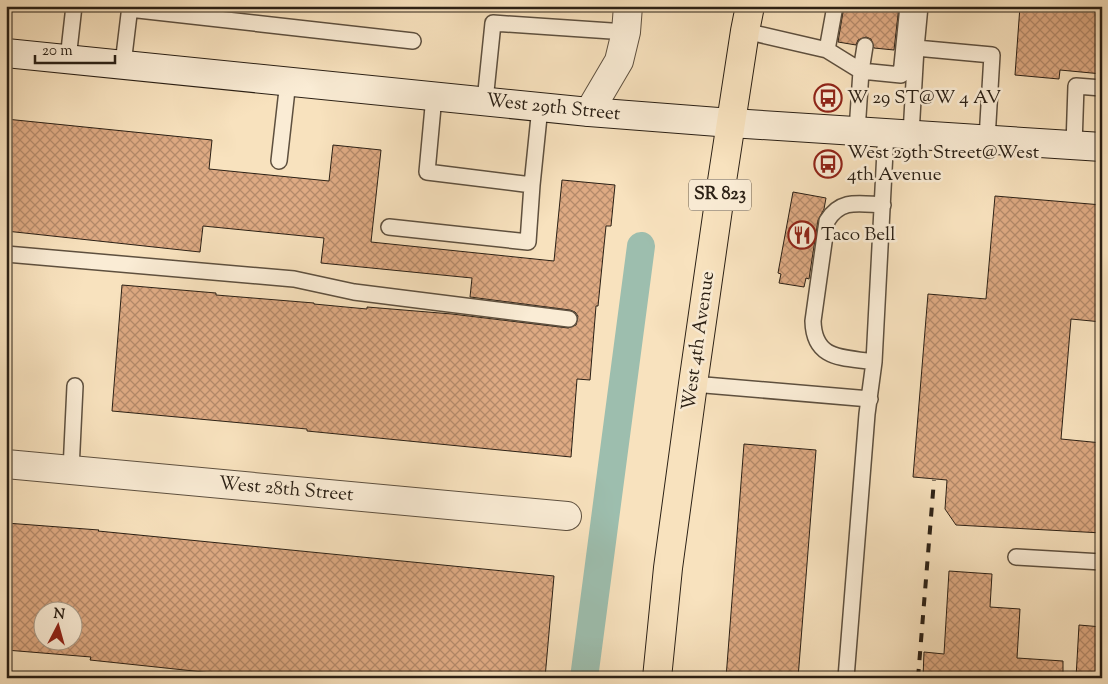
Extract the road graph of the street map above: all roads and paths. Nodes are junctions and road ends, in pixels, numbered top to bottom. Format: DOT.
graph roads {
  1 [pos="74,6"];
  2 [pos="835,6"];
  3 [pos="908,6"];
  4 [pos="920,6"];
  5 [pos="130,8"];
  6 [pos="627,19"];
  7 [pos="747,19"];
  8 [pos="413,41"];
  9 [pos="865,46"];
  10 [pos="916,48"];
  11 [pos="827,50"];
  12 [pos="6,53"];
  13 [pos="68,59"];
  14 [pos="123,64"];
  15 [pos="861,71"];
  16 [pos="288,81"];
  17 [pos="1102,88"];
  18 [pos="434,96"];
  19 [pos="486,101"];
  20 [pos="540,107"];
  21 [pos="589,112"];
  22 [pos="731,124"];
  23 [pos="857,130"];
  24 [pos="899,133"];
  25 [pos="987,139"];
  26 [pos="1074,145"];
  27 [pos="1102,147"];
  28 [pos="279,161"];
  29 [pos="532,185"];
  30 [pos="883,205"];
  31 [pos="389,227"];
  32 [pos="6,254"];
  33 [pos="570,319"];
  34 [pos="874,362"];
  35 [pos="694,384"];
  36 [pos="74,386"];
  37 [pos="870,399"];
  38 [pos="6,464"];
  39 [pos="71,470"];
  40 [pos="567,516"];
  41 [pos="1016,557"];
  42 [pos="1102,562"];
  43 [pos="657,678"];
  44 [pos="846,678"];
  1 -- 13 [label="lane"];
  2 -- 11 [label="lane"];
  3 -- 15 [label="lane"];
  4 -- 10 [label="lane"];
  5 -- 8 [label="lane"];
  5 -- 14 [label="lane"];
  6 -- 19 [label="lane"];
  6 -- 21 [label="street"];
  7 -- 11 [label="lane"];
  7 -- 22 [label="main road, West 4th Avenue / SR 823"];
  9 -- 15 [label="lane"];
  10 -- 24 [label="lane"];
  10 -- 25 [label="lane"];
  11 -- 15 [label="lane"];
  12 -- 13 [label="street, West 29th Street"];
  13 -- 14 [label="street, West 29th Street"];
  14 -- 16 [label="street, West 29th Street"];
  15 -- 23 [label="lane"];
  16 -- 18 [label="street, West 29th Street"];
  16 -- 28 [label="lane"];
  17 -- 26 [label="lane"];
  18 -- 19 [label="street, West 29th Street"];
  18 -- 29 [label="lane"];
  19 -- 20 [label="street, West 29th Street"];
  20 -- 21 [label="street, West 29th Street"];
  20 -- 29 [label="lane"];
  21 -- 22 [label="street, West 29th Street"];
  22 -- 23 [label="street, West 29th Street"];
  22 -- 35 [label="main road, West 4th Avenue / SR 823"];
  23 -- 24 [label="street, West 29th Street"];
  24 -- 25 [label="street, West 29th Street"];
  24 -- 30 [label="lane"];
  25 -- 26 [label="street, West 29th Street"];
  26 -- 27 [label="street, West 29th Street"];
  29 -- 31 [label="lane"];
  30 -- 34 [label="lane"];
  30 -- 34 [label="lane"];
  32 -- 33 [label="lane"];
  34 -- 37 [label="lane"];
  35 -- 37 [label="lane"];
  35 -- 43 [label="main road, West 4th Avenue / SR 823"];
  36 -- 39 [label="lane"];
  37 -- 44 [label="lane"];
  38 -- 39 [label="street, West 28th Street"];
  39 -- 40 [label="street, West 28th Street"];
  41 -- 42 [label="lane"];
}
